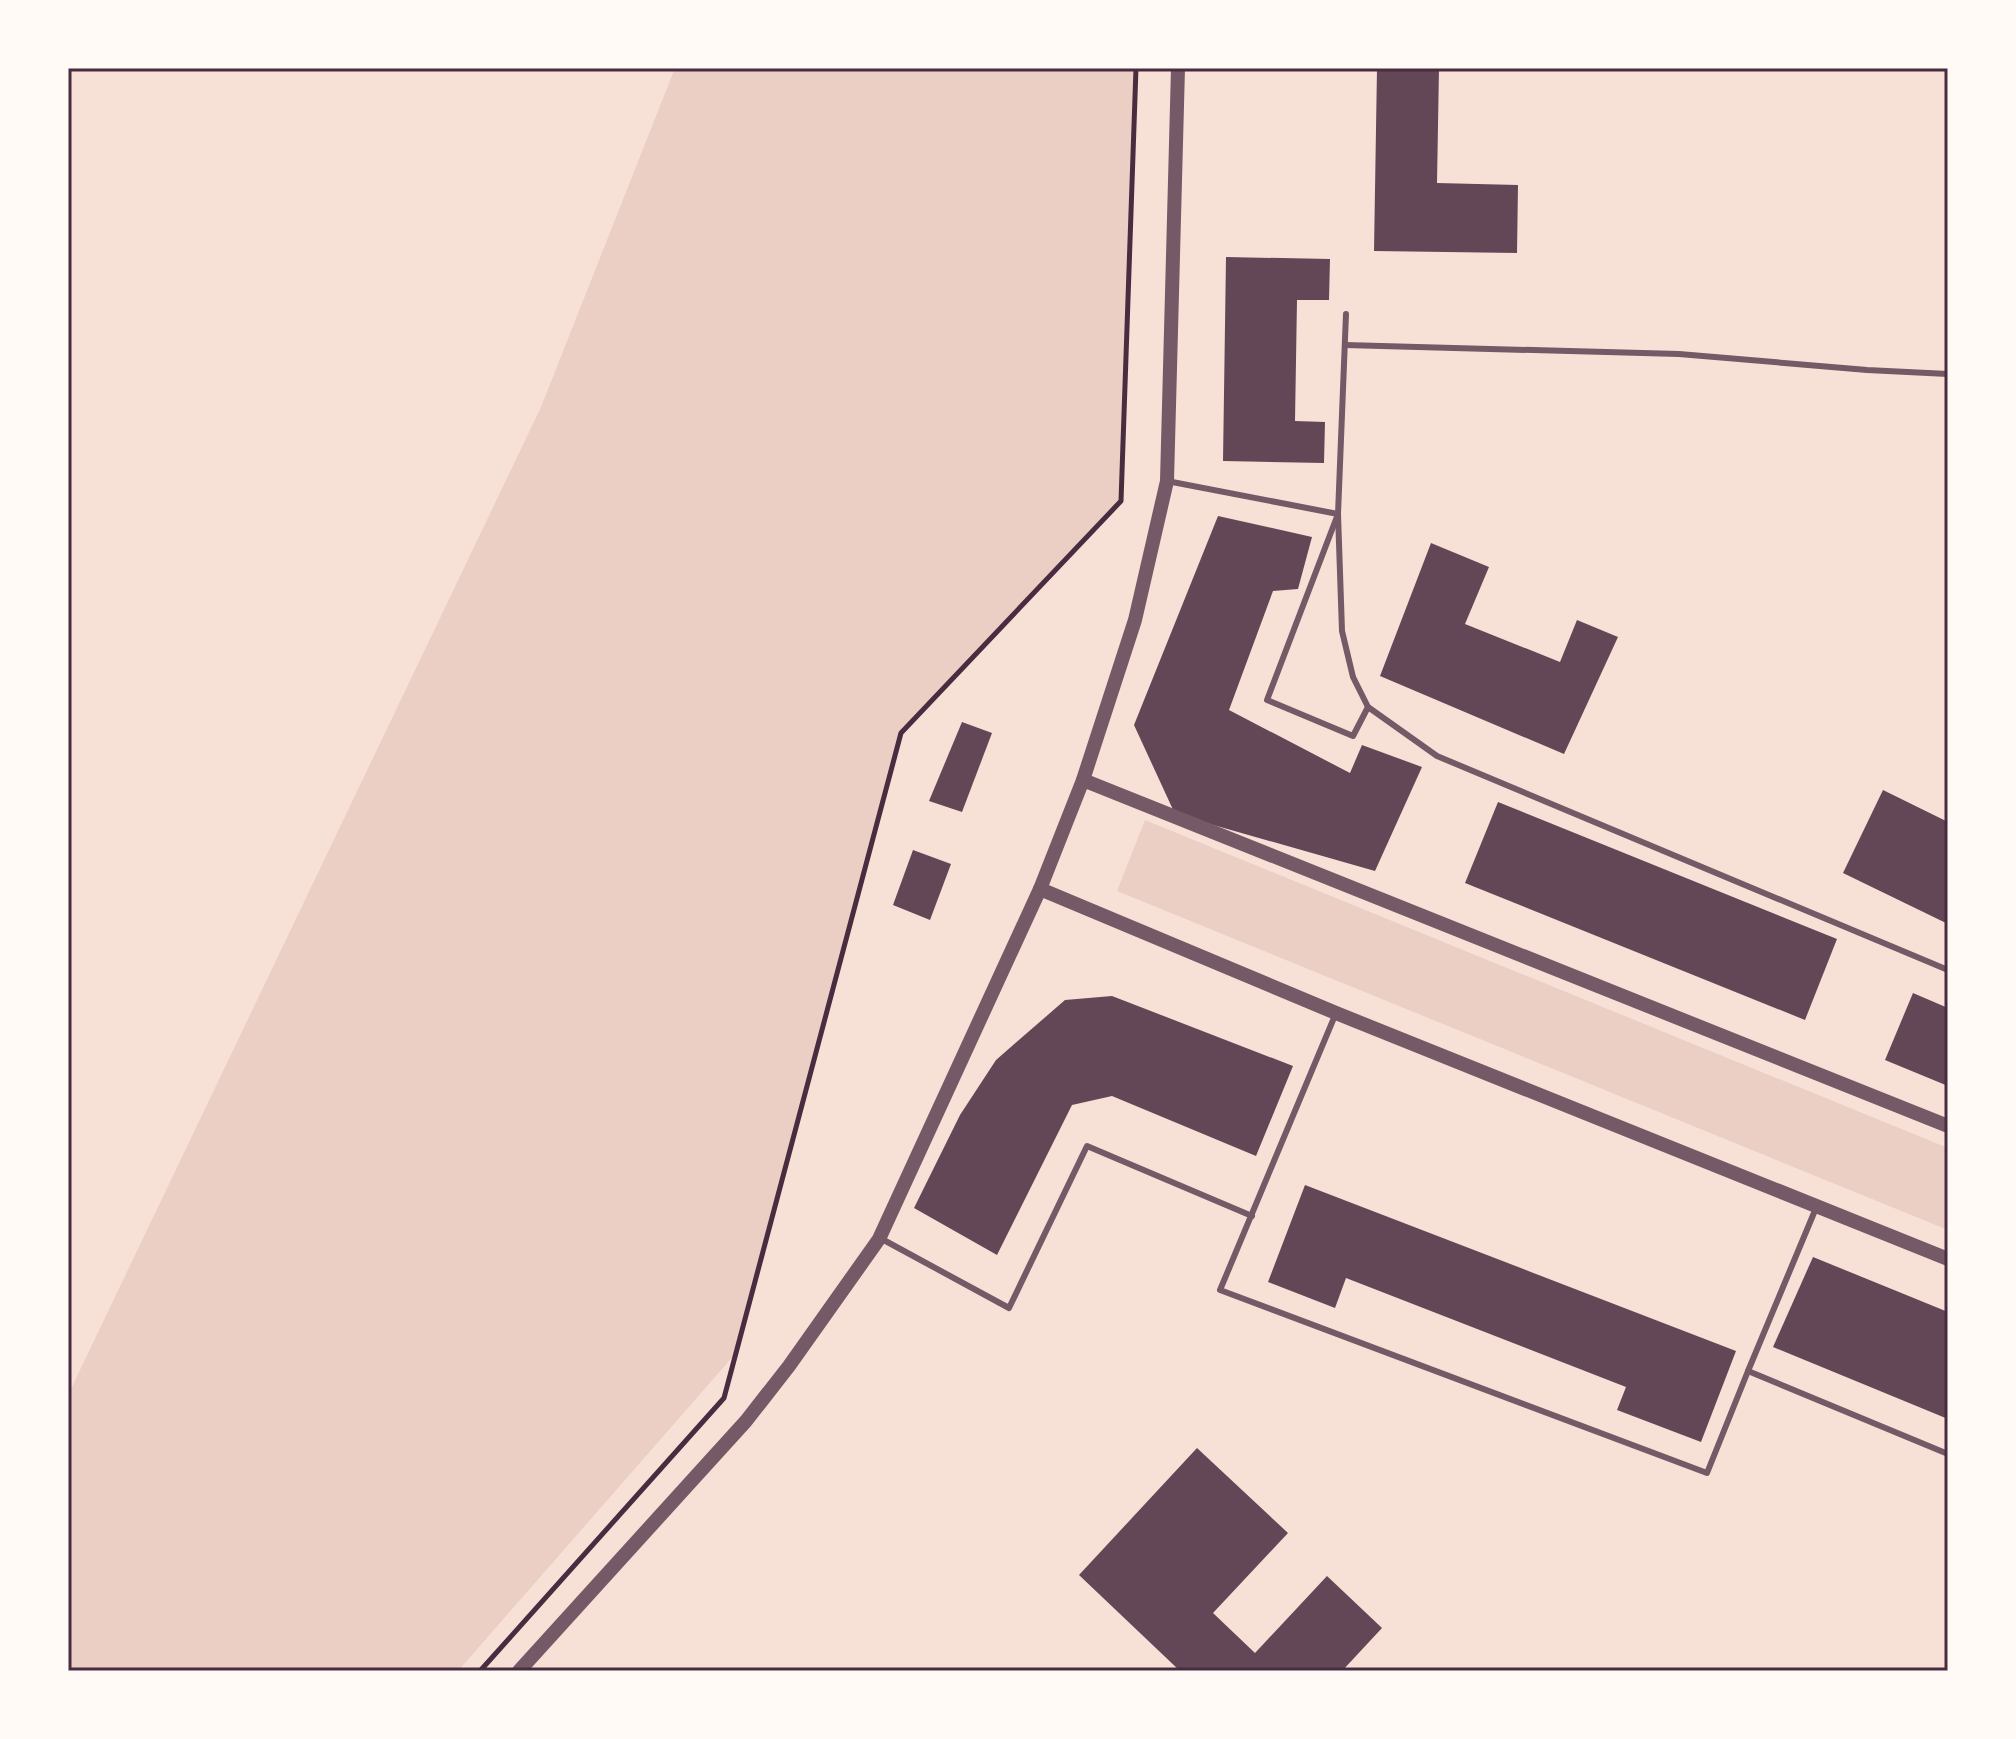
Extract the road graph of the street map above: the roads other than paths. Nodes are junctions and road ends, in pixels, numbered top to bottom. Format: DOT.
graph roads {
  1 [pos="1178,68"];
  2 [pos="1346,314"];
  3 [pos="1345,345"];
  4 [pos="1948,374"];
  5 [pos="1167,481"];
  6 [pos="1338,514"];
  7 [pos="1368,707"];
  8 [pos="1083,780"];
  9 [pos="1040,889"];
  10 [pos="1948,970"];
  11 [pos="1336,1013"];
  12 [pos="1948,1126"];
  13 [pos="1816,1207"];
  14 [pos="1252,1216"];
  15 [pos="880,1238"];
  16 [pos="1948,1259"];
  17 [pos="1748,1371"];
  18 [pos="1948,1454"];
  19 [pos="519,1671"];
  1 -- 5 [label="street"];
  2 -- 3 [label="lane"];
  3 -- 4 [label="lane"];
  3 -- 6 [label="lane"];
  5 -- 6 [label="lane"];
  5 -- 8 [label="street"];
  6 -- 7 [label="lane"];
  6 -- 7 [label="lane"];
  7 -- 10 [label="lane"];
  8 -- 9 [label="street"];
  8 -- 12 [label="street"];
  9 -- 11 [label="street"];
  9 -- 15 [label="street"];
  11 -- 13 [label="street"];
  11 -- 14 [label="lane"];
  13 -- 16 [label="street"];
  13 -- 17 [label="lane"];
  14 -- 15 [label="lane"];
  14 -- 17 [label="lane"];
  15 -- 19 [label="street"];
  17 -- 18 [label="lane"];
}
